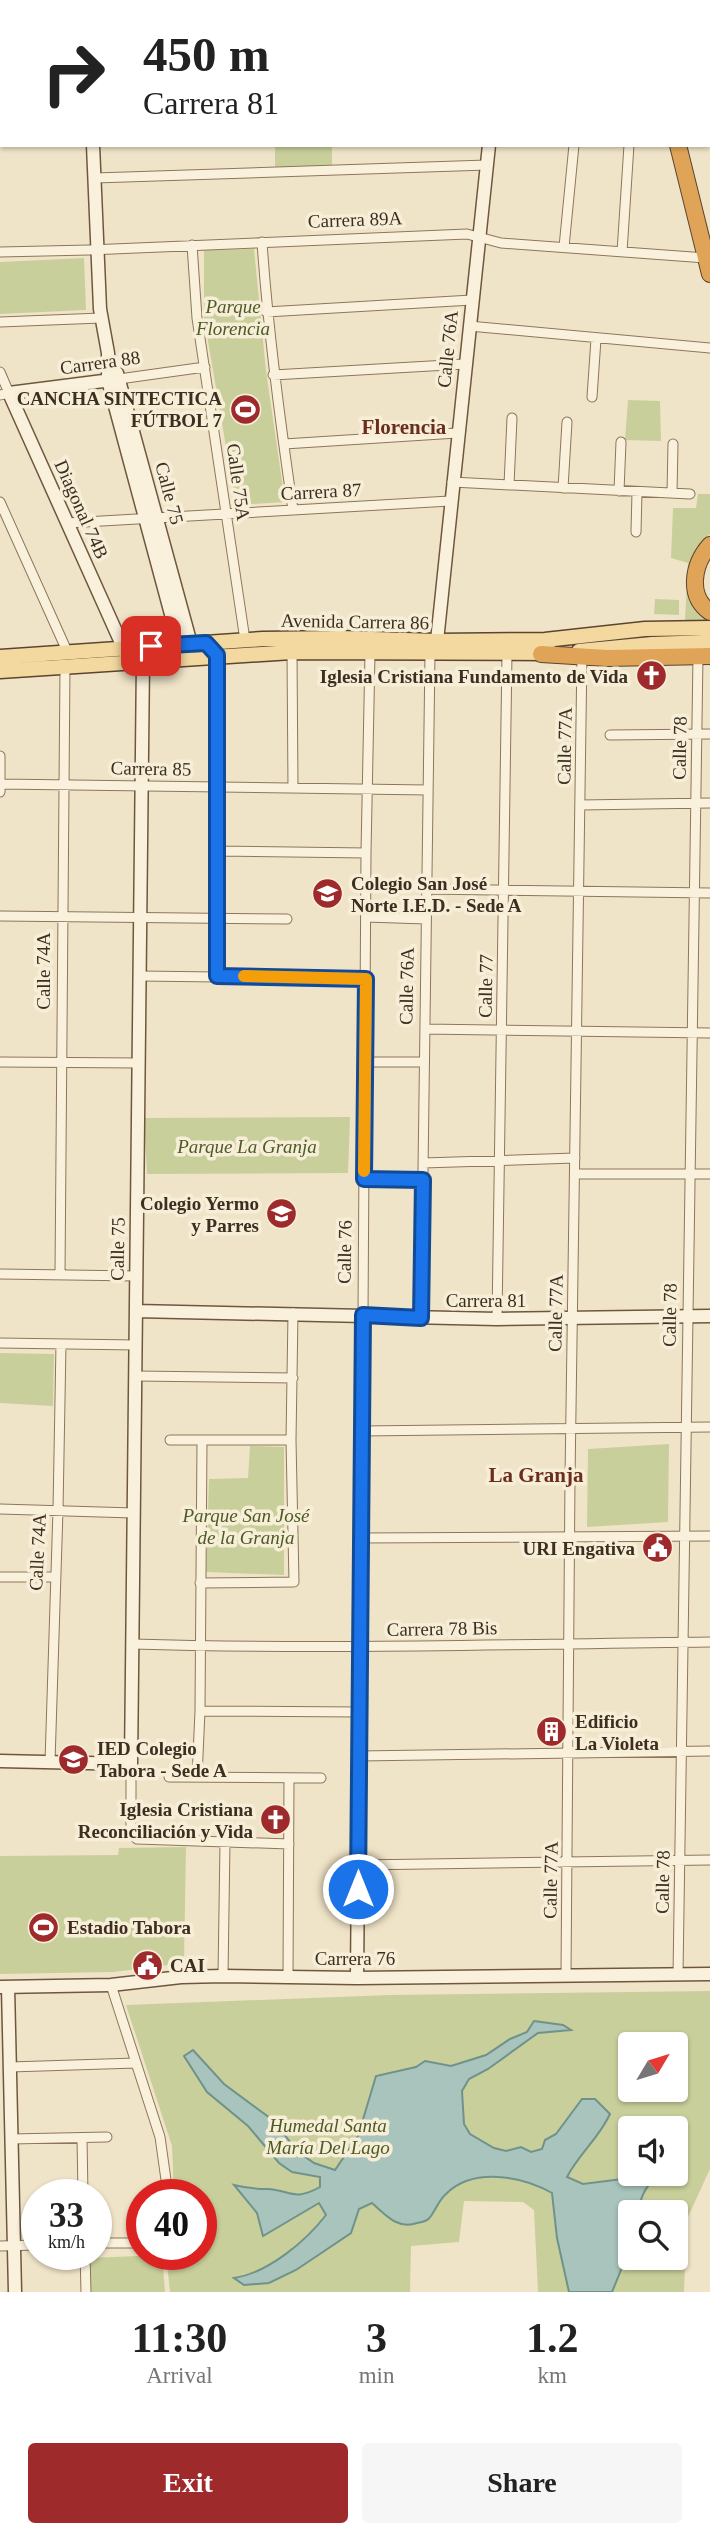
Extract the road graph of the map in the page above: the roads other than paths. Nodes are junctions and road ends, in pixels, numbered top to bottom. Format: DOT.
graph roads {
  1 [pos="93,147"];
  2 [pos="489,147"];
  3 [pos="574,147"];
  4 [pos="629,147"];
  5 [pos="679,147"];
  6 [pos="487,165"];
  7 [pos="95,178"];
  8 [pos="479,236"];
  9 [pos="262,242"];
  10 [pos="192,245"];
  11 [pos="564,247"];
  12 [pos="97,250"];
  13 [pos="0,251"];
  14 [pos="622,252"];
  15 [pos="709,264"];
  16 [pos="472,300"];
  17 [pos="266,312"];
  18 [pos="101,318"];
  19 [pos="0,322"];
  20 [pos="469,326"];
  21 [pos="596,338"];
  22 [pos="710,348"];
  23 [pos="465,364"];
  24 [pos="205,367"];
  25 [pos="0,372"];
  26 [pos="273,375"];
  27 [pos="114,379"];
  28 [pos="5,394"];
  29 [pos="592,397"];
  30 [pos="512,418"];
  31 [pos="567,422"];
  32 [pos="457,433"];
  33 [pos="621,442"];
  34 [pos="284,444"];
  35 [pos="673,444"];
  36 [pos="452,482"];
  37 [pos="509,485"];
  38 [pos="563,488"];
  39 [pos="619,491"];
  40 [pos="637,492"];
  41 [pos="672,493"];
  42 [pos="690,494"];
  43 [pos="450,501"];
  44 [pos="0,502"];
  45 [pos="293,510"];
  46 [pos="226,514"];
  47 [pos="151,518"];
  48 [pos="67,523"];
  49 [pos="636,532"];
  50 [pos="710,545"];
  51 [pos="710,612"];
  52 [pos="710,628"];
  53 [pos="676,635"];
  54 [pos="246,640"];
  55 [pos="710,642"];
  56 [pos="206,643"];
  57 [pos="185,644"];
  58 [pos="433,647"];
  59 [pos="292,652"];
  60 [pos="370,653"];
  61 [pos="507,654"];
  62 [pos="541,654"];
  63 [pos="582,654"];
  64 [pos="217,655"];
  65 [pos="704,656"];
  66 [pos="0,657"];
  67 [pos="132,657"];
  68 [pos="66,659"];
  69 [pos="0,671"];
  70 [pos="696,734"];
  71 [pos="710,734"];
  72 [pos="610,735"];
  73 [pos="0,756"];
  74 [pos="0,784"];
  75 [pos="64,785"];
  76 [pos="142,786"];
  77 [pos="217,787"];
  78 [pos="293,788"];
  79 [pos="368,789"];
  80 [pos="428,790"];
  81 [pos="0,792"];
  82 [pos="695,803"];
  83 [pos="710,803"];
  84 [pos="581,805"];
  85 [pos="217,851"];
  86 [pos="366,853"];
  87 [pos="426,889"];
  88 [pos="504,892"];
  89 [pos="580,892"];
  90 [pos="694,892"];
  91 [pos="710,893"];
  92 [pos="0,916"];
  93 [pos="62,916"];
  94 [pos="366,917"];
  95 [pos="140,918"];
  96 [pos="217,918"];
  97 [pos="287,919"];
  98 [pos="426,919"];
  99 [pos="140,976"];
  100 [pos="217,976"];
  101 [pos="366,979"];
  102 [pos="425,1029"];
  103 [pos="501,1030"];
  104 [pos="578,1031"];
  105 [pos="691,1033"];
  106 [pos="710,1033"];
  107 [pos="0,1062"];
  108 [pos="62,1062"];
  109 [pos="365,1062"];
  110 [pos="424,1062"];
  111 [pos="139,1063"];
  112 [pos="575,1158"];
  113 [pos="499,1161"];
  114 [pos="423,1163"];
  115 [pos="575,1174"];
  116 [pos="689,1174"];
  117 [pos="710,1174"];
  118 [pos="364,1179"];
  119 [pos="423,1180"];
  120 [pos="0,1274"];
  121 [pos="60,1275"];
  122 [pos="136,1276"];
  123 [pos="136,1311"];
  124 [pos="293,1313"];
  125 [pos="363,1315"];
  126 [pos="710,1316"];
  127 [pos="687,1317"];
  128 [pos="421,1318"];
  129 [pos="497,1319"];
  130 [pos="573,1319"];
  131 [pos="0,1343"];
  132 [pos="61,1344"];
  133 [pos="136,1345"];
  134 [pos="135,1376"];
  135 [pos="293,1378"];
  136 [pos="710,1427"];
  137 [pos="686,1428"];
  138 [pos="571,1429"];
  139 [pos="362,1431"];
  140 [pos="170,1440"];
  141 [pos="291,1440"];
  142 [pos="202,1441"];
  143 [pos="0,1509"];
  144 [pos="58,1510"];
  145 [pos="134,1513"];
  146 [pos="710,1536"];
  147 [pos="571,1537"];
  148 [pos="685,1537"];
  149 [pos="361,1538"];
  150 [pos="0,1577"];
  151 [pos="55,1577"];
  152 [pos="200,1583"];
  153 [pos="684,1642"];
  154 [pos="710,1642"];
  155 [pos="133,1644"];
  156 [pos="568,1644"];
  157 [pos="201,1646"];
  158 [pos="360,1647"];
  159 [pos="200,1711"];
  160 [pos="359,1712"];
  161 [pos="710,1751"];
  162 [pos="682,1752"];
  163 [pos="568,1754"];
  164 [pos="359,1756"];
  165 [pos="0,1761"];
  166 [pos="50,1762"];
  167 [pos="131,1764"];
  168 [pos="169,1777"];
  169 [pos="197,1777"];
  170 [pos="289,1777"];
  171 [pos="321,1778"];
  172 [pos="225,1842"];
  173 [pos="289,1844"];
  174 [pos="710,1860"];
  175 [pos="681,1862"];
  176 [pos="567,1863"];
  177 [pos="358,1865"];
  178 [pos="710,1974"];
  179 [pos="566,1975"];
  180 [pos="678,1975"];
  181 [pos="223,1976"];
  182 [pos="288,1977"];
  183 [pos="357,1978"];
  184 [pos="111,1985"];
  185 [pos="4,1987"];
  186 [pos="136,2063"];
  187 [pos="10,2067"];
  188 [pos="107,2137"];
  189 [pos="82,2138"];
  190 [pos="11,2139"];
  191 [pos="83,2179"];
  192 [pos="166,2179"];
  193 [pos="14,2245"];
  194 [pos="21,2245"];
  195 [pos="0,2246"];
  196 [pos="85,2270"];
  197 [pos="15,2292"];
  198 [pos="86,2292"];
  1 -- 7 [label="street, Calle 75"];
  2 -- 6 [label="street, Calle 76A"];
  3 -- 11 [label="street"];
  4 -- 14 [label="street"];
  5 -- 15 [label="highway"];
  6 -- 7 [label="street"];
  6 -- 8 [label="street, Calle 76A"];
  7 -- 12 [label="street, Calle 75"];
  8 -- 9 [label="street, Carrera 89A"];
  8 -- 11 [label="street, Carrera 89A"];
  8 -- 16 [label="street, Calle 76A"];
  9 -- 10 [label="street, Carrera 89A"];
  9 -- 17 [label="street"];
  10 -- 12 [label="street, Carrera 89A"];
  10 -- 24 [label="street, Calle 75A"];
  11 -- 14 [label="street, Carrera 89A"];
  12 -- 13 [label="street, Carrera 89A"];
  12 -- 18 [label="street, Calle 75"];
  14 -- 15 [label="street, Carrera 89A"];
  16 -- 17 [label="street"];
  16 -- 20 [label="street, Calle 76A"];
  17 -- 26 [label="street"];
  18 -- 19 [label="street"];
  18 -- 27 [label="street, Calle 75"];
  20 -- 21 [label="street"];
  20 -- 23 [label="street, Calle 76A"];
  21 -- 22 [label="street"];
  21 -- 29 [label="street"];
  23 -- 26 [label="street"];
  23 -- 32 [label="street, Calle 76A"];
  24 -- 27 [label="street, Carrera 88"];
  24 -- 46 [label="street, Calle 75A"];
  25 -- 28 [label="street, Diagonal 74B"];
  26 -- 34 [label="street"];
  27 -- 28 [label="street, Carrera 88"];
  27 -- 47 [label="street, Calle 75"];
  28 -- 48 [label="street, Diagonal 74B"];
  30 -- 37 [label="street"];
  31 -- 38 [label="street"];
  32 -- 34 [label="street"];
  32 -- 36 [label="street, Calle 76A"];
  33 -- 39 [label="street"];
  34 -- 45 [label="street"];
  35 -- 41 [label="street"];
  36 -- 37 [label="street"];
  36 -- 43 [label="street, Calle 76A"];
  37 -- 38 [label="street"];
  38 -- 39 [label="street"];
  39 -- 40 [label="street"];
  40 -- 41 [label="street"];
  40 -- 49 [label="street"];
  41 -- 42 [label="street"];
  43 -- 45 [label="street, Carrera 87"];
  43 -- 58 [label="street, Calle 76A"];
  44 -- 68 [label="street"];
  45 -- 46 [label="street, Carrera 87"];
  46 -- 47 [label="street, Carrera 87"];
  46 -- 54 [label="street, Calle 75A"];
  47 -- 48 [label="street, Carrera 87"];
  47 -- 57 [label="street, Calle 75"];
  48 -- 67 [label="street, Diagonal 74B"];
  50 -- 51 [label="highway"];
  52 -- 53 [label="main road, Avenida Carrera 86"];
  53 -- 55 [label="main road, Avenida Carrera 86"];
  53 -- 58 [label="main road, Avenida Carrera 86"];
  53 -- 63 [label="main road, Avenida Carrera 86"];
  54 -- 56 [label="main road, Avenida Carrera 86"];
  54 -- 58 [label="main road, Avenida Carrera 86"];
  56 -- 57 [label="main road, Avenida Carrera 86"];
  56 -- 64 [label="street"];
  57 -- 67 [label="main road, Avenida Carrera 86"];
  58 -- 60 [label="main road, Avenida Carrera 86"];
  58 -- 61 [label="main road, Avenida Carrera 86"];
  58 -- 80 [label="street, Calle 76A"];
  59 -- 60 [label="main road, Avenida Carrera 86"];
  59 -- 64 [label="main road, Avenida Carrera 86"];
  59 -- 78 [label="street"];
  60 -- 79 [label="street, Calle 76"];
  61 -- 62 [label="main road, Avenida Carrera 86"];
  61 -- 88 [label="street, Calle 77"];
  62 -- 63 [label="highway"];
  63 -- 65 [label="highway"];
  63 -- 84 [label="street, Calle 77A"];
  64 -- 67 [label="main road, Avenida Carrera 86"];
  64 -- 77 [label="street"];
  65 -- 70 [label="street, Calle 78"];
  66 -- 68 [label="main road, Avenida Carrera 86"];
  67 -- 68 [label="main road, Avenida Carrera 86"];
  67 -- 76 [label="street, Calle 75"];
  68 -- 69 [label="main road, Avenida Carrera 86"];
  68 -- 75 [label="street, Calle 74A"];
  70 -- 71 [label="street"];
  70 -- 72 [label="street"];
  70 -- 82 [label="street, Calle 78"];
  73 -- 74 [label="street"];
  74 -- 75 [label="street, Carrera 85"];
  74 -- 81 [label="street"];
  75 -- 76 [label="street, Carrera 85"];
  75 -- 93 [label="street, Calle 74A"];
  76 -- 77 [label="street, Carrera 85"];
  76 -- 95 [label="street, Calle 75"];
  77 -- 78 [label="street, Carrera 85"];
  77 -- 85 [label="street"];
  78 -- 79 [label="street, Carrera 85"];
  79 -- 80 [label="street, Carrera 85"];
  79 -- 86 [label="street, Calle 76"];
  80 -- 87 [label="street, Calle 76A"];
  82 -- 83 [label="street"];
  82 -- 84 [label="street"];
  82 -- 90 [label="street, Calle 78"];
  84 -- 89 [label="street, Calle 77A"];
  85 -- 86 [label="street"];
  85 -- 96 [label="street"];
  86 -- 94 [label="street, Calle 76"];
  87 -- 88 [label="street"];
  87 -- 98 [label="street, Calle 76A"];
  88 -- 89 [label="street"];
  88 -- 103 [label="street, Calle 77"];
  89 -- 90 [label="street"];
  89 -- 104 [label="street, Calle 77A"];
  90 -- 91 [label="street"];
  90 -- 105 [label="street, Calle 78"];
  92 -- 93 [label="street"];
  93 -- 95 [label="street"];
  93 -- 108 [label="street, Calle 74A"];
  94 -- 98 [label="street"];
  94 -- 101 [label="street, Calle 76"];
  95 -- 96 [label="street"];
  95 -- 99 [label="street, Calle 75"];
  96 -- 97 [label="street"];
  96 -- 100 [label="street"];
  98 -- 102 [label="street, Calle 76A"];
  99 -- 100 [label="street"];
  99 -- 111 [label="street, Calle 75"];
  100 -- 101 [label="street"];
  101 -- 109 [label="street, Calle 76"];
  102 -- 103 [label="street"];
  102 -- 110 [label="street, Calle 76A"];
  103 -- 104 [label="street"];
  103 -- 113 [label="street, Calle 77"];
  104 -- 105 [label="street"];
  104 -- 112 [label="street, Calle 77A"];
  105 -- 106 [label="street"];
  105 -- 116 [label="street, Calle 78"];
  107 -- 108 [label="street"];
  108 -- 111 [label="street"];
  108 -- 121 [label="street, Calle 74A"];
  109 -- 110 [label="street"];
  109 -- 118 [label="street, Calle 76"];
  110 -- 114 [label="street, Calle 76A"];
  111 -- 122 [label="street, Calle 75"];
  112 -- 113 [label="street"];
  112 -- 115 [label="street, Calle 77A"];
  113 -- 114 [label="street"];
  113 -- 129 [label="street, Calle 77"];
  114 -- 119 [label="street, Calle 76A"];
  115 -- 116 [label="street"];
  115 -- 130 [label="street, Calle 77A"];
  116 -- 117 [label="street"];
  116 -- 127 [label="street, Calle 78"];
  118 -- 119 [label="street"];
  118 -- 125 [label="street, Calle 76"];
  119 -- 128 [label="street, Calle 76A"];
  120 -- 121 [label="street"];
  121 -- 122 [label="street"];
  122 -- 123 [label="street, Calle 75"];
  123 -- 124 [label="street, Carrera 81"];
  123 -- 133 [label="street, Calle 75"];
  124 -- 125 [label="street, Carrera 81"];
  124 -- 135 [label="street"];
  125 -- 128 [label="street, Carrera 81"];
  125 -- 139 [label="street, Calle 76"];
  126 -- 127 [label="street, Carrera 81"];
  127 -- 130 [label="street, Carrera 81"];
  127 -- 137 [label="street, Calle 78"];
  128 -- 129 [label="street, Carrera 81"];
  129 -- 130 [label="street, Carrera 81"];
  130 -- 138 [label="street, Calle 77A"];
  131 -- 132 [label="street"];
  132 -- 133 [label="street"];
  132 -- 144 [label="street, Calle 74A"];
  133 -- 134 [label="street, Calle 75"];
  134 -- 135 [label="street"];
  134 -- 145 [label="street, Calle 75"];
  135 -- 141 [label="street"];
  136 -- 137 [label="street"];
  137 -- 138 [label="street"];
  137 -- 148 [label="street, Calle 78"];
  138 -- 139 [label="street"];
  138 -- 147 [label="street, Calle 77A"];
  139 -- 149 [label="street, Calle 76"];
  140 -- 142 [label="street"];
  141 -- 142 [label="street"];
  141 -- 152 [label="street"];
  142 -- 152 [label="street"];
  143 -- 144 [label="street"];
  144 -- 145 [label="street"];
  144 -- 151 [label="street, Calle 74A"];
  145 -- 155 [label="street, Calle 75"];
  146 -- 148 [label="street"];
  147 -- 148 [label="street"];
  147 -- 149 [label="street"];
  147 -- 156 [label="street, Calle 77A"];
  148 -- 153 [label="street, Calle 78"];
  149 -- 158 [label="street, Calle 76"];
  150 -- 151 [label="street"];
  151 -- 166 [label="street, Calle 74A"];
  152 -- 157 [label="street"];
  153 -- 154 [label="street, Carrera 78 Bis"];
  153 -- 156 [label="street, Carrera 78 Bis"];
  153 -- 162 [label="street, Calle 78"];
  155 -- 157 [label="street, Carrera 78 Bis"];
  155 -- 167 [label="street, Calle 75"];
  156 -- 158 [label="street, Carrera 78 Bis"];
  156 -- 163 [label="street, Calle 77A"];
  157 -- 158 [label="street, Carrera 78 Bis"];
  157 -- 159 [label="street"];
  158 -- 160 [label="street, Calle 76"];
  159 -- 160 [label="street"];
  159 -- 169 [label="street"];
  160 -- 164 [label="street, Calle 76"];
  161 -- 162 [label="street"];
  162 -- 163 [label="street"];
  162 -- 175 [label="street, Calle 78"];
  163 -- 164 [label="street"];
  163 -- 176 [label="street, Calle 77A"];
  164 -- 177 [label="street, Calle 76"];
  165 -- 166 [label="street"];
  166 -- 167 [label="street"];
  167 -- 172 [label="street, Calle 75"];
  168 -- 169 [label="street"];
  169 -- 170 [label="street"];
  170 -- 171 [label="street"];
  170 -- 173 [label="street"];
  172 -- 173 [label="street"];
  172 -- 181 [label="street"];
  173 -- 182 [label="street"];
  174 -- 175 [label="street"];
  175 -- 176 [label="street"];
  175 -- 180 [label="street, Calle 78"];
  176 -- 177 [label="street"];
  176 -- 179 [label="street, Calle 77A"];
  177 -- 183 [label="street, Calle 76"];
  178 -- 180 [label="street, Carrera 76"];
  179 -- 180 [label="street, Carrera 76"];
  179 -- 183 [label="street, Carrera 76"];
  181 -- 182 [label="street, Carrera 76"];
  181 -- 184 [label="street, Carrera 76"];
  182 -- 183 [label="street, Carrera 76"];
  184 -- 185 [label="street, Carrera 76"];
  184 -- 186 [label="street"];
  185 -- 187 [label="street"];
  186 -- 187 [label="street"];
  186 -- 192 [label="street"];
  187 -- 190 [label="street"];
  188 -- 189 [label="street"];
  189 -- 190 [label="street"];
  189 -- 191 [label="street"];
  190 -- 193 [label="street"];
  193 -- 194 [label="street"];
  193 -- 195 [label="street"];
  193 -- 197 [label="street"];
  196 -- 198 [label="street"];
}
